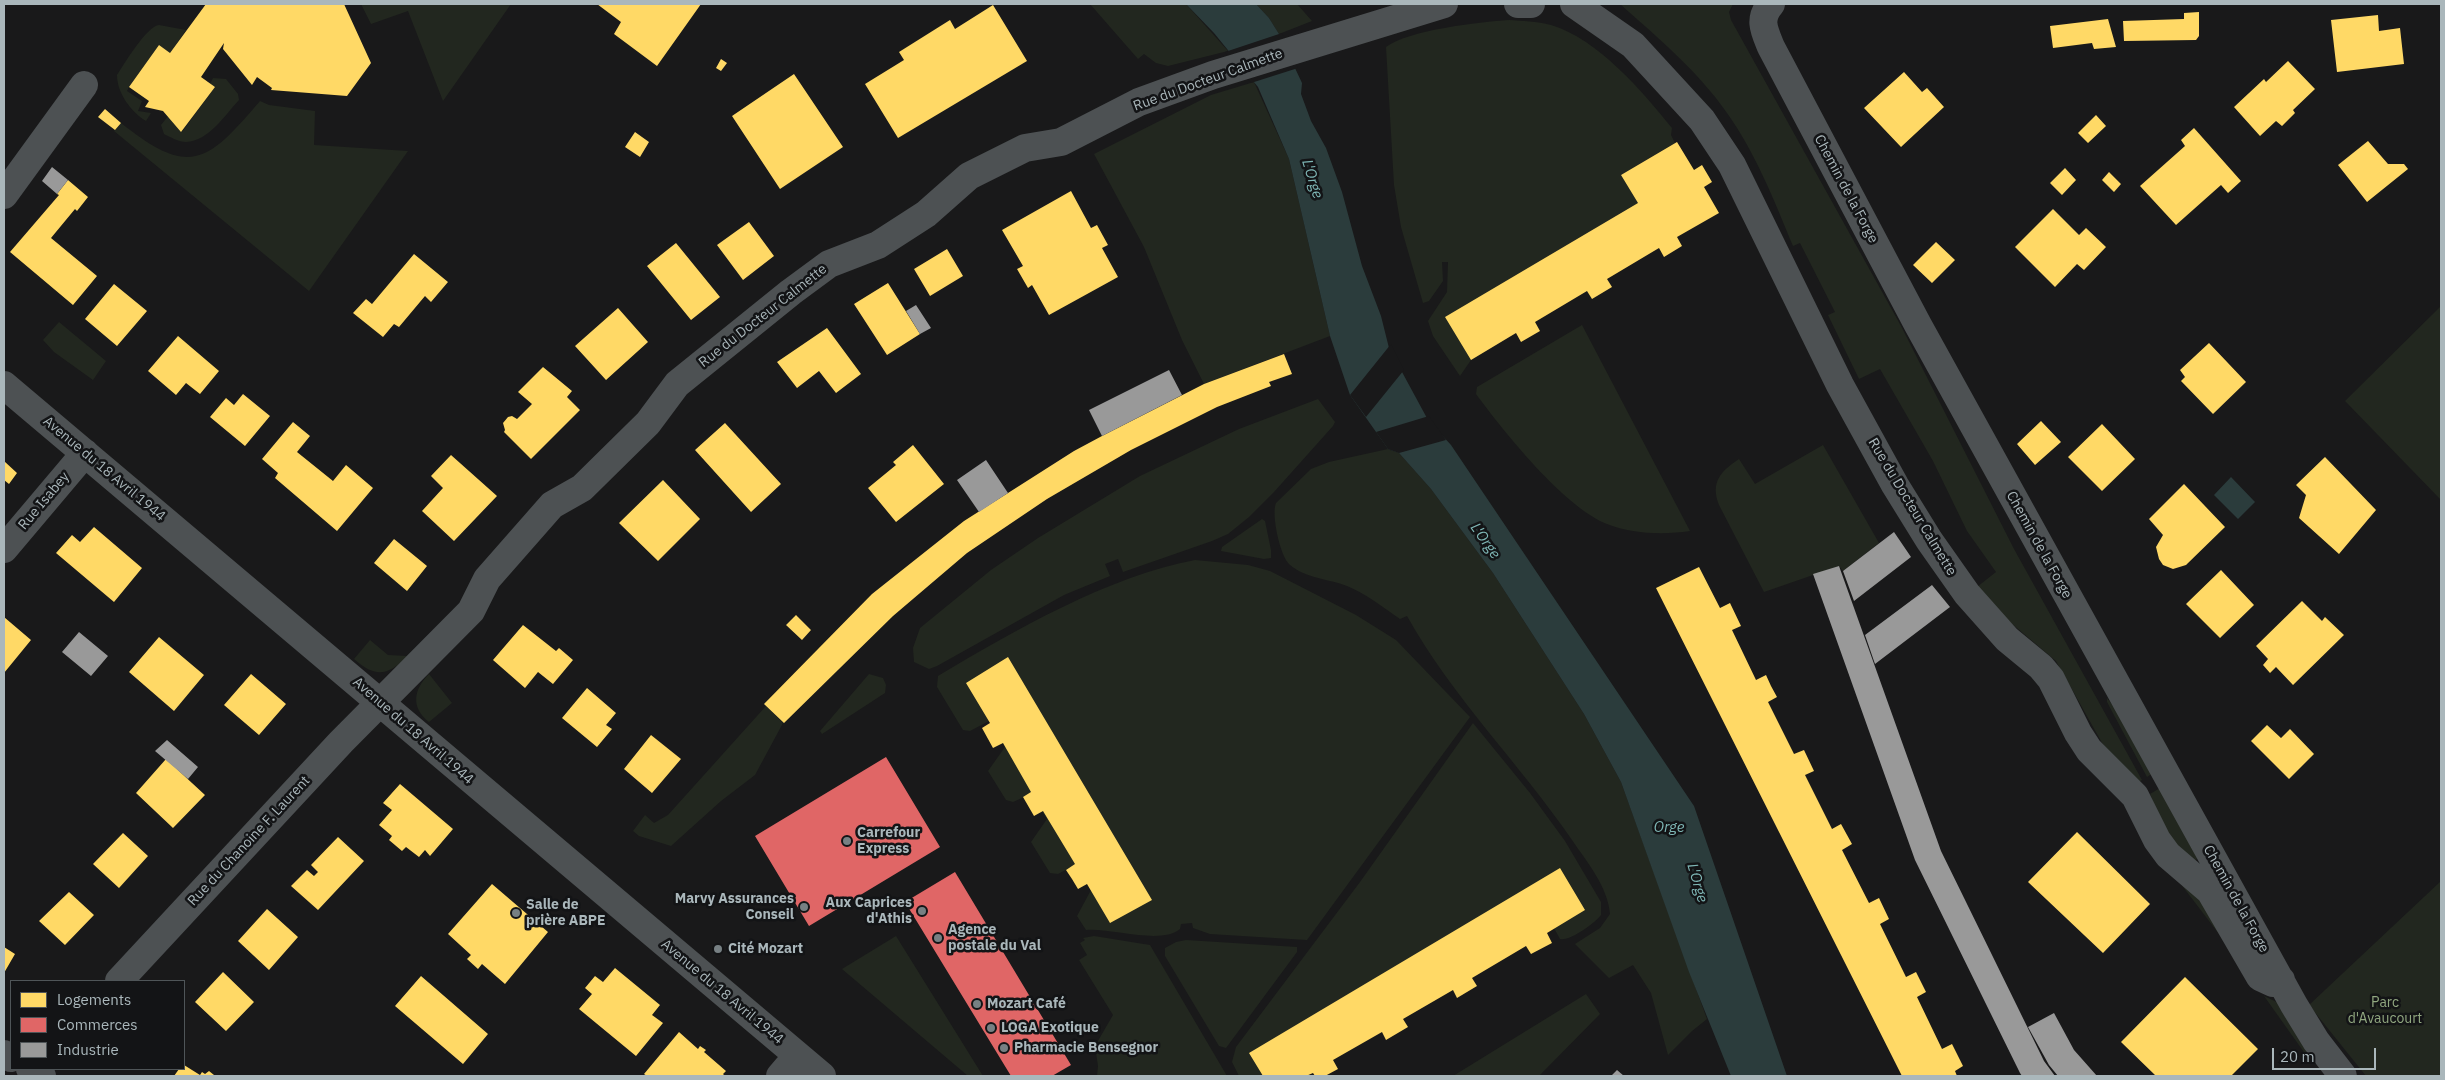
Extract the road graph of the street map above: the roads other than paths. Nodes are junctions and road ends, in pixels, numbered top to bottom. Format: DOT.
graph roads {
  1 [pos="1444,4"];
  2 [pos="1518,4"];
  3 [pos="1530,4"];
  4 [pos="1574,4"];
  5 [pos="1772,4"];
  6 [pos="84,85"];
  7 [pos="4,195"];
  8 [pos="4,385"];
  9 [pos="85,453"];
  10 [pos="4,549"];
  11 [pos="381,703"];
  12 [pos="120,980"];
  13 [pos="2281,980"];
  14 [pos="797,1056"];
  15 [pos="780,1076"];
  16 [pos="822,1076"];
  17 [pos="2343,1076"];
  1 -- 11 [label="street, Rue du Docteur Calmette"];
  2 -- 3 [label="street"];
  4 -- 13 [label="street, Rue du Docteur Calmette"];
  5 -- 13 [label="street, Chemin de la Forge"];
  6 -- 7 [label="street"];
  8 -- 9 [label="street, Avenue du 18 Avril 1944"];
  9 -- 10 [label="street, Rue Isabey"];
  9 -- 11 [label="street, Avenue du 18 Avril 1944"];
  11 -- 12 [label="street, Rue du Chanoine F. Laurent"];
  11 -- 14 [label="street, Avenue du 18 Avril 1944"];
  13 -- 17 [label="street, Chemin de la Forge"];
  14 -- 15 [label="street"];
  14 -- 16 [label="street, Avenue du 18 Avril 1944"];
}
